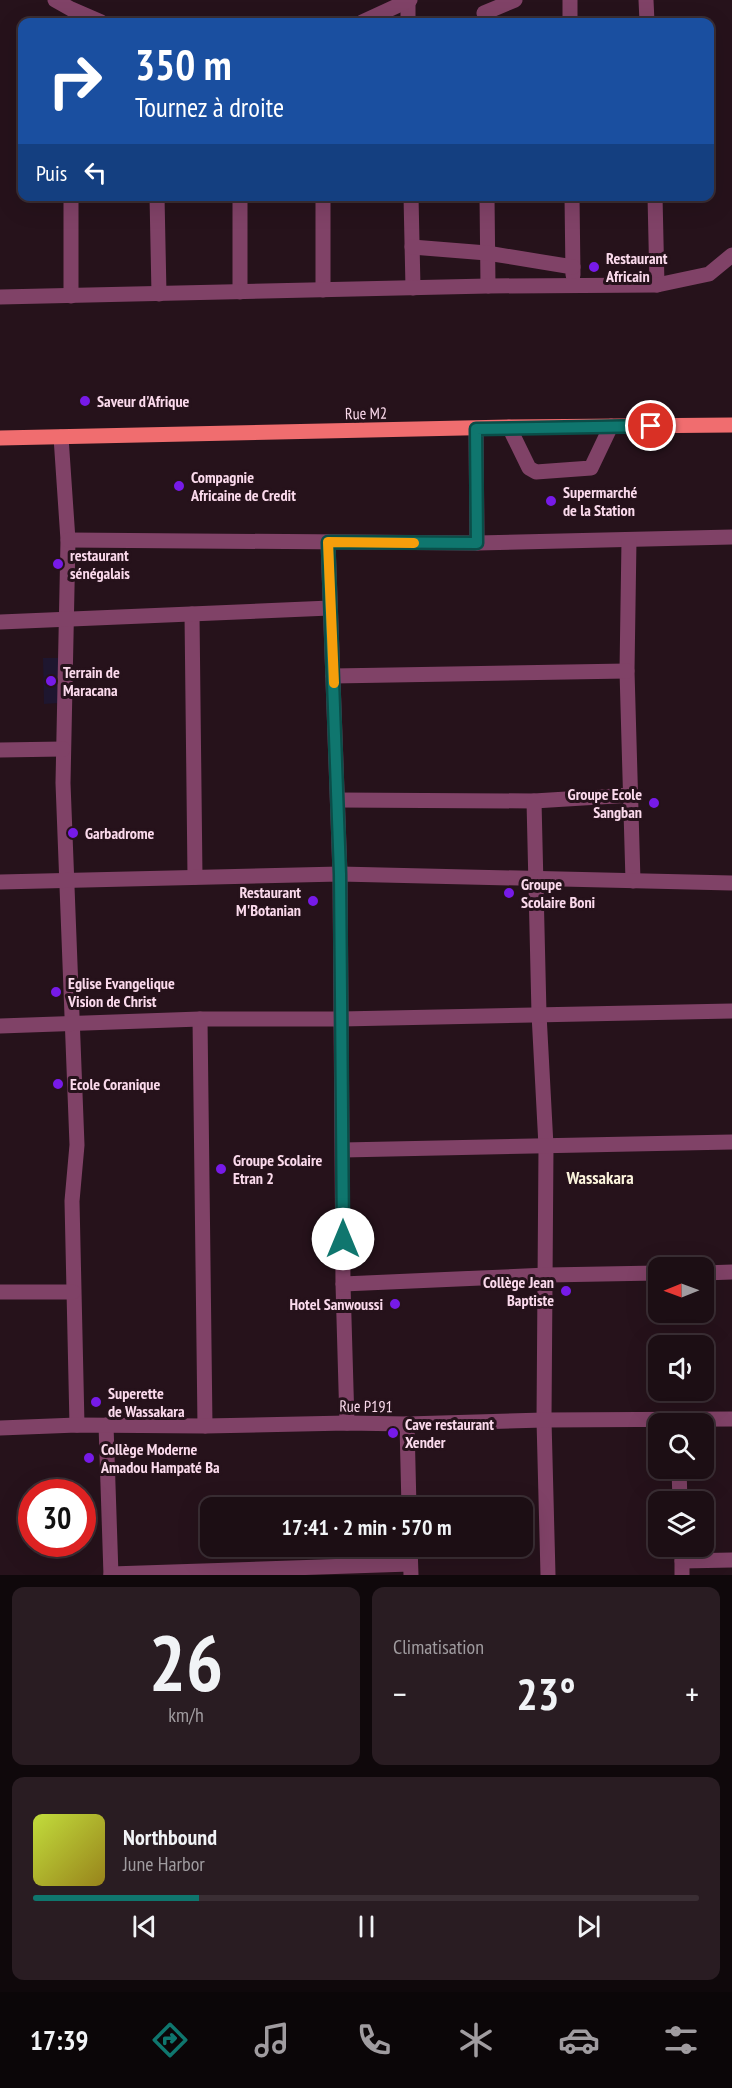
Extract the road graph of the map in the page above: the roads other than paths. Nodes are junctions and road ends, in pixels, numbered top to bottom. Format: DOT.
graph roads {
  1 [pos="55,0"];
  2 [pos="409,0"];
  3 [pos="514,0"];
  4 [pos="570,0"];
  5 [pos="646,0"];
  6 [pos="483,12"];
  7 [pos="71,16"];
  8 [pos="371,18"];
  9 [pos="408,18"];
  10 [pos="570,18"];
  11 [pos="647,18"];
  12 [pos="71,201"];
  13 [pos="157,201"];
  14 [pos="240,201"];
  15 [pos="323,201"];
  16 [pos="411,201"];
  17 [pos="487,201"];
  18 [pos="572,201"];
  19 [pos="655,201"];
  20 [pos="412,248"];
  21 [pos="488,253"];
  22 [pos="732,255"];
  23 [pos="573,267"];
  24 [pos="573,284"];
  25 [pos="657,285"];
  26 [pos="488,286"];
  27 [pos="413,288"];
  28 [pos="323,290"];
  29 [pos="240,292"];
  30 [pos="159,294"];
  31 [pos="71,296"];
  32 [pos="0,297"];
  33 [pos="732,425"];
  34 [pos="611,426"];
  35 [pos="509,427"];
  36 [pos="476,429"];
  37 [pos="61,437"];
  38 [pos="0,438"];
  39 [pos="732,537"];
  40 [pos="68,540"];
  41 [pos="629,540"];
  42 [pos="328,542"];
  43 [pos="477,543"];
  44 [pos="330,608"];
  45 [pos="192,614"];
  46 [pos="66,621"];
  47 [pos="0,622"];
  48 [pos="627,671"];
  49 [pos="333,676"];
  50 [pos="63,749"];
  51 [pos="0,750"];
  52 [pos="632,795"];
  53 [pos="338,800"];
  54 [pos="534,801"];
  55 [pos="340,874"];
  56 [pos="195,877"];
  57 [pos="537,877"];
  58 [pos="633,880"];
  59 [pos="68,881"];
  60 [pos="0,882"];
  61 [pos="732,883"];
  62 [pos="732,1011"];
  63 [pos="539,1014"];
  64 [pos="200,1019"];
  65 [pos="341,1019"];
  66 [pos="72,1024"];
  67 [pos="0,1026"];
  68 [pos="732,1142"];
  69 [pos="546,1146"];
  70 [pos="343,1150"];
  71 [pos="714,1272"];
  72 [pos="732,1272"];
  73 [pos="648,1273"];
  74 [pos="547,1275"];
  75 [pos="343,1284"];
  76 [pos="0,1292"];
  77 [pos="73,1292"];
  78 [pos="732,1419"];
  79 [pos="544,1420"];
  80 [pos="714,1420"];
  81 [pos="648,1421"];
  82 [pos="347,1423"];
  83 [pos="407,1424"];
  84 [pos="77,1425"];
  85 [pos="106,1425"];
  86 [pos="206,1426"];
  87 [pos="0,1428"];
  88 [pos="409,1497"];
  89 [pos="732,1560"];
  90 [pos="682,1561"];
  91 [pos="411,1569"];
  92 [pos="111,1574"];
  93 [pos="548,1575"];
  1 -- 7 [label="street"];
  2 -- 8 [label="street"];
  2 -- 9 [label="street"];
  3 -- 6 [label="street"];
  4 -- 10 [label="street"];
  5 -- 11 [label="street"];
  12 -- 31 [label="street"];
  13 -- 30 [label="street"];
  14 -- 29 [label="street"];
  15 -- 28 [label="street"];
  16 -- 20 [label="street"];
  17 -- 21 [label="street"];
  18 -- 23 [label="street"];
  19 -- 25 [label="street"];
  20 -- 21 [label="street"];
  20 -- 27 [label="street"];
  21 -- 23 [label="street"];
  21 -- 26 [label="street"];
  22 -- 25 [label="street"];
  23 -- 24 [label="street"];
  24 -- 25 [label="street"];
  24 -- 26 [label="street"];
  26 -- 27 [label="street"];
  27 -- 28 [label="street"];
  28 -- 29 [label="street"];
  29 -- 30 [label="street"];
  30 -- 31 [label="street"];
  31 -- 32 [label="street"];
  33 -- 34 [label="main road, Rue M2"];
  34 -- 35 [label="main road, Rue M2"];
  34 -- 35 [label="street"];
  35 -- 36 [label="main road, Rue M2"];
  36 -- 37 [label="main road, Rue M2"];
  36 -- 43 [label="street"];
  37 -- 38 [label="main road, Rue M2"];
  37 -- 40 [label="street"];
  39 -- 41 [label="street"];
  40 -- 42 [label="street"];
  40 -- 46 [label="street"];
  41 -- 43 [label="street"];
  41 -- 48 [label="street"];
  42 -- 43 [label="street"];
  42 -- 44 [label="street"];
  44 -- 45 [label="street"];
  44 -- 49 [label="street"];
  45 -- 46 [label="street"];
  45 -- 56 [label="street"];
  46 -- 47 [label="street"];
  46 -- 50 [label="street"];
  48 -- 49 [label="street"];
  48 -- 52 [label="street"];
  49 -- 53 [label="street"];
  50 -- 51 [label="street"];
  50 -- 59 [label="street"];
  52 -- 54 [label="street"];
  52 -- 58 [label="street"];
  53 -- 54 [label="street"];
  53 -- 55 [label="street"];
  54 -- 57 [label="street"];
  55 -- 56 [label="street"];
  55 -- 57 [label="street"];
  55 -- 65 [label="street"];
  56 -- 59 [label="street"];
  57 -- 58 [label="street"];
  57 -- 63 [label="street"];
  58 -- 61 [label="street"];
  59 -- 60 [label="street"];
  59 -- 66 [label="street"];
  62 -- 63 [label="street"];
  63 -- 65 [label="street"];
  63 -- 69 [label="street"];
  64 -- 65 [label="street"];
  64 -- 66 [label="street"];
  64 -- 86 [label="street"];
  65 -- 70 [label="street"];
  66 -- 67 [label="street"];
  66 -- 77 [label="street"];
  68 -- 69 [label="street"];
  69 -- 70 [label="street"];
  69 -- 74 [label="street"];
  70 -- 75 [label="street"];
  71 -- 72 [label="street"];
  73 -- 74 [label="street"];
  74 -- 75 [label="street"];
  74 -- 79 [label="street"];
  75 -- 82 [label="street"];
  76 -- 77 [label="street"];
  77 -- 84 [label="street"];
  78 -- 80 [label="street, Rue P191"];
  79 -- 81 [label="street, Rue P191"];
  79 -- 83 [label="street, Rue P191"];
  79 -- 93 [label="street"];
  82 -- 83 [label="street, Rue P191"];
  82 -- 86 [label="street, Rue P191"];
  83 -- 88 [label="street"];
  84 -- 85 [label="street, Rue P191"];
  84 -- 87 [label="street, Rue P191"];
  85 -- 86 [label="street, Rue P191"];
  85 -- 92 [label="street"];
  89 -- 90 [label="street"];
  91 -- 92 [label="street"];
}
